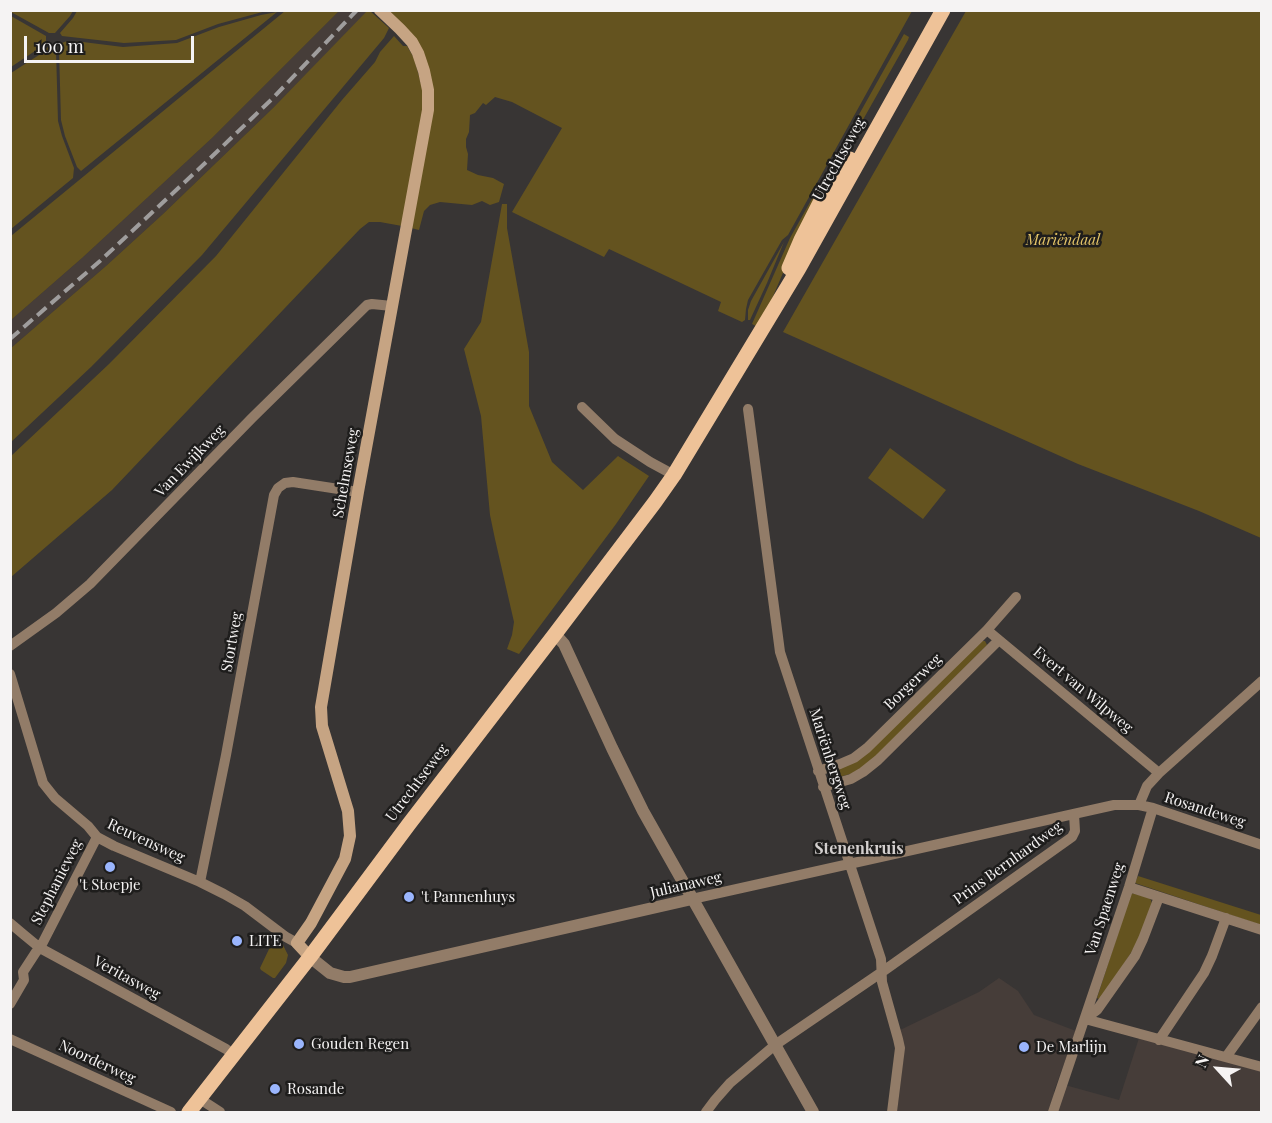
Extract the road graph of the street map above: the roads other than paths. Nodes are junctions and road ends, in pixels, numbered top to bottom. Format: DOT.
graph roads {
  1 [pos="381,10"];
  2 [pos="935,10"];
  3 [pos="942,10"];
  4 [pos="392,306"];
  5 [pos="764,324"];
  6 [pos="582,408"];
  7 [pos="748,409"];
  8 [pos="674,475"];
  9 [pos="358,492"];
  10 [pos="1016,597"];
  11 [pos="987,630"];
  12 [pos="555,634"];
  13 [pos="999,640"];
  14 [pos="10,646"];
  15 [pos="10,674"];
  16 [pos="1262,681"];
  17 [pos="818,771"];
  18 [pos="1159,773"];
  19 [pos="824,788"];
  20 [pos="1138,805"];
  21 [pos="1154,808"];
  22 [pos="1074,814"];
  23 [pos="97,837"];
  24 [pos="1262,844"];
  25 [pos="849,865"];
  26 [pos="200,882"];
  27 [pos="1129,887"];
  28 [pos="1159,897"];
  29 [pos="692,899"];
  30 [pos="1226,918"];
  31 [pos="10,923"];
  32 [pos="1262,930"];
  33 [pos="297,943"];
  34 [pos="40,948"];
  35 [pos="310,957"];
  36 [pos="882,972"];
  37 [pos="10,1004"];
  38 [pos="1262,1007"];
  39 [pos="1085,1019"];
  40 [pos="10,1039"];
  41 [pos="1160,1040"];
  42 [pos="775,1046"];
  43 [pos="234,1055"];
  44 [pos="1226,1057"];
  45 [pos="1262,1067"];
  46 [pos="200,1099"];
  47 [pos="171,1113"];
  48 [pos="189,1113"];
  49 [pos="220,1113"];
  50 [pos="706,1113"];
  51 [pos="813,1113"];
  52 [pos="892,1113"];
  53 [pos="1053,1113"];
  1 -- 4 [label="main road, Schelmseweg"];
  2 -- 5 [label="main road, Utrechtseweg"];
  3 -- 5 [label="main road, Utrechtseweg"];
  4 -- 9 [label="main road, Schelmseweg"];
  4 -- 14 [label="street, Van Ewijkweg"];
  5 -- 8 [label="main road, Utrechtseweg"];
  6 -- 8 [label="street"];
  7 -- 17 [label="street, Mariënbergweg"];
  8 -- 12 [label="main road, Utrechtseweg"];
  9 -- 26 [label="street, Stortweg"];
  9 -- 33 [label="main road, Schelmseweg"];
  10 -- 11 [label="street, Borgerweg"];
  11 -- 13 [label="street, Evert van Wilpweg"];
  11 -- 17 [label="street, Borgerweg"];
  12 -- 29 [label="street"];
  12 -- 35 [label="main road, Utrechtseweg"];
  13 -- 18 [label="street, Evert van Wilpweg"];
  13 -- 19 [label="street, Borgerweg"];
  15 -- 23 [label="street, Reuvensweg"];
  16 -- 18 [label="street"];
  17 -- 19 [label="street, Mariënbergweg"];
  18 -- 20 [label="street"];
  19 -- 25 [label="street, Mariënbergweg"];
  20 -- 21 [label="street, Rosandeweg"];
  20 -- 22 [label="street, Prins Bernhardweg"];
  21 -- 24 [label="street, Rosandeweg"];
  21 -- 27 [label="street, Van Spaenweg"];
  22 -- 25 [label="street, Julianaweg"];
  22 -- 36 [label="street, Prins Bernhardweg"];
  23 -- 26 [label="street, Reuvensweg"];
  23 -- 34 [label="street, Stephanieweg"];
  25 -- 29 [label="street, Julianaweg"];
  25 -- 36 [label="street, Mariënbergweg"];
  26 -- 33 [label="street, Reuvensweg"];
  27 -- 28 [label="street"];
  27 -- 39 [label="street, Van Spaenweg"];
  28 -- 30 [label="street"];
  28 -- 39 [label="street, Van Spaenweg"];
  29 -- 35 [label="street, Julianaweg"];
  29 -- 42 [label="street"];
  30 -- 32 [label="street"];
  30 -- 41 [label="street"];
  31 -- 34 [label="street, Veritasweg"];
  33 -- 35 [label="main road, Reuvensweg"];
  34 -- 37 [label="street, Stephanieweg"];
  34 -- 43 [label="street, Veritasweg"];
  35 -- 43 [label="main road, Utrechtseweg"];
  36 -- 42 [label="street, Prins Bernhardweg"];
  36 -- 52 [label="street, Mariënbergweg"];
  38 -- 44 [label="street"];
  39 -- 41 [label="street"];
  39 -- 53 [label="street, Van Spaenweg"];
  40 -- 47 [label="street, Noorderweg"];
  41 -- 44 [label="street"];
  42 -- 50 [label="street, Prins Bernhardweg"];
  42 -- 51 [label="street"];
  43 -- 46 [label="main road, Utrechtseweg"];
  44 -- 45 [label="street"];
  46 -- 48 [label="main road, Utrechtseweg"];
  46 -- 49 [label="street"];
}
